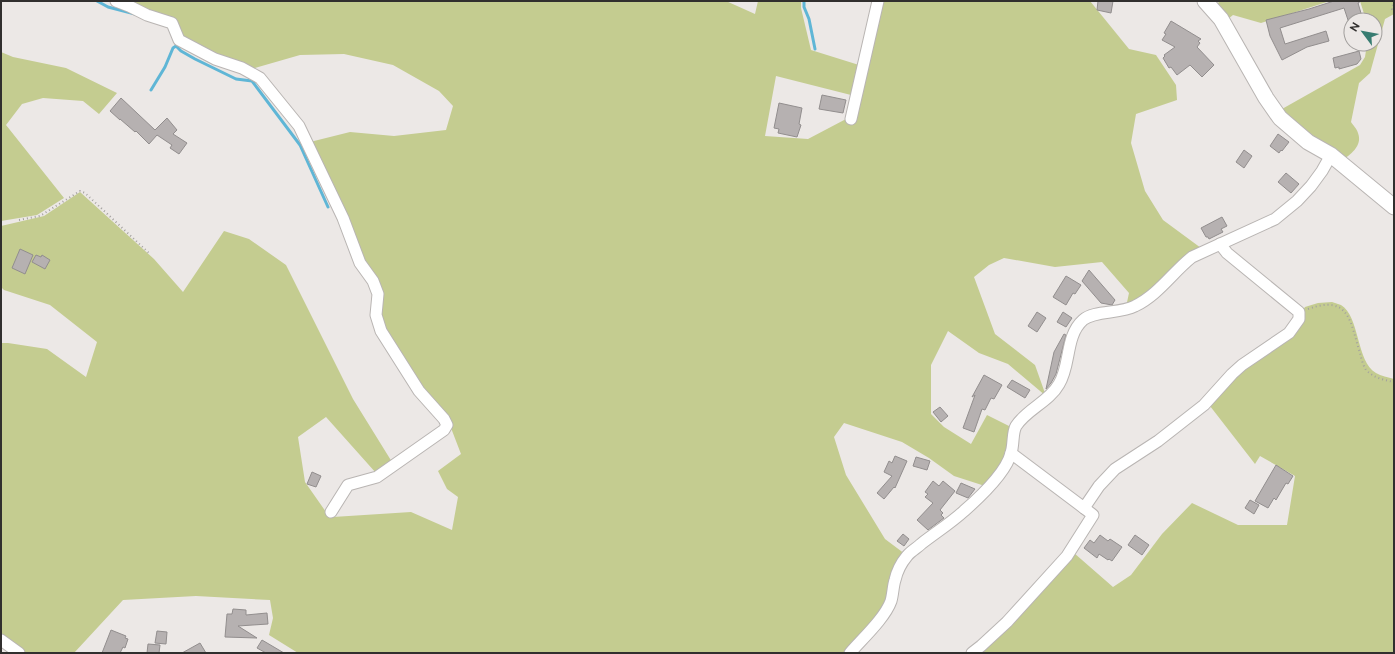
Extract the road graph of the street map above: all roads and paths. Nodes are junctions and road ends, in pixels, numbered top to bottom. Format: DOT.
graph roads {
  1 [pos="116,1"];
  2 [pos="878,1"];
  3 [pos="1205,1"];
  4 [pos="1394,1"];
  5 [pos="1394,12"];
  6 [pos="851,119"];
  7 [pos="1331,155"];
  8 [pos="1394,207"];
  9 [pos="19,220"];
  10 [pos="1220,244"];
  11 [pos="150,254"];
  12 [pos="1299,312"];
  13 [pos="1394,382"];
  14 [pos="1011,453"];
  15 [pos="1084,508"];
  16 [pos="331,512"];
  17 [pos="1,640"];
  18 [pos="19,653"];
  19 [pos="850,653"];
  20 [pos="972,653"];
  1 -- 16 [label="street"];
  2 -- 6 [label="street"];
  3 -- 7 [label="street"];
  4 -- 5 [label="path"];
  7 -- 8 [label="street"];
  7 -- 10 [label="street"];
  9 -- 11 [label="path"];
  10 -- 12 [label="street"];
  10 -- 14 [label="street"];
  12 -- 13 [label="path"];
  12 -- 15 [label="street"];
  14 -- 15 [label="street"];
  14 -- 19 [label="street"];
  15 -- 20 [label="street"];
  17 -- 18 [label="street"];
}
